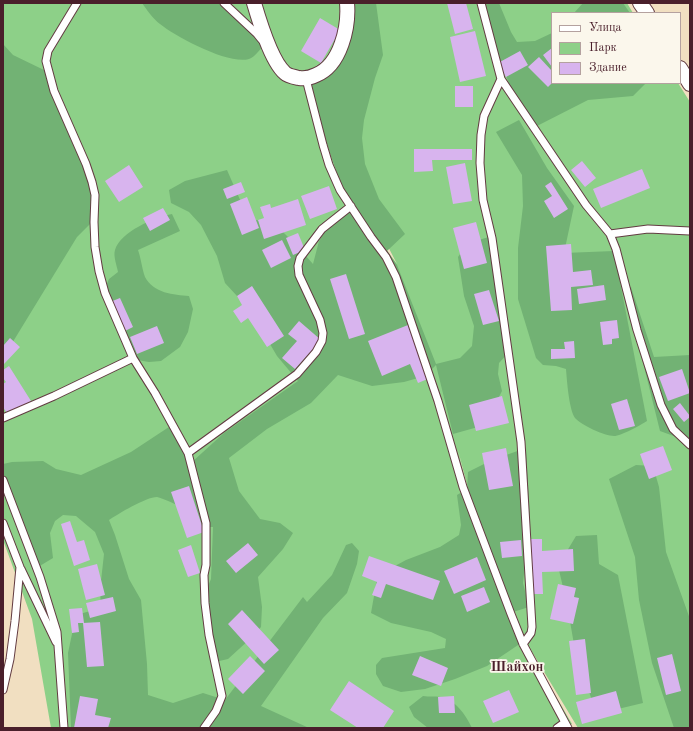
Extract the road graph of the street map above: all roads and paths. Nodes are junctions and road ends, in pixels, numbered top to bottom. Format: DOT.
graph roads {
  1 [pos="77,3"];
  2 [pos="224,3"];
  3 [pos="254,3"];
  4 [pos="347,3"];
  5 [pos="481,3"];
  6 [pos="640,3"];
  7 [pos="646,12"];
  8 [pos="272,54"];
  9 [pos="681,70"];
  10 [pos="306,79"];
  11 [pos="501,79"];
  12 [pos="690,84"];
  13 [pos="351,206"];
  14 [pos="690,231"];
  15 [pos="610,234"];
  16 [pos="133,358"];
  17 [pos="3,418"];
  18 [pos="690,445"];
  19 [pos="188,453"];
  20 [pos="3,480"];
  21 [pos="3,523"];
  22 [pos="20,567"];
  23 [pos="523,644"];
  24 [pos="58,646"];
  25 [pos="3,690"];
  26 [pos="566,725"];
  27 [pos="64,728"];
  28 [pos="204,728"];
  29 [pos="557,728"];
  1 -- 16 [label="lane"];
  2 -- 8 [label="lane"];
  3 -- 8 [label="street"];
  4 -- 10 [label="street"];
  5 -- 11 [label="lane"];
  6 -- 7 [label="street"];
  8 -- 10 [label="street"];
  9 -- 12 [label="street"];
  10 -- 13 [label="lane"];
  11 -- 15 [label="lane"];
  11 -- 23 [label="lane"];
  13 -- 19 [label="lane"];
  13 -- 23 [label="lane"];
  14 -- 15 [label="lane"];
  15 -- 18 [label="lane"];
  16 -- 17 [label="lane"];
  16 -- 19 [label="lane"];
  19 -- 28 [label="lane"];
  20 -- 24 [label="lane"];
  21 -- 22 [label="lane"];
  22 -- 24 [label="lane"];
  22 -- 25 [label="lane"];
  23 -- 26 [label="lane"];
  24 -- 27 [label="lane"];
  26 -- 29 [label="lane"];
}
